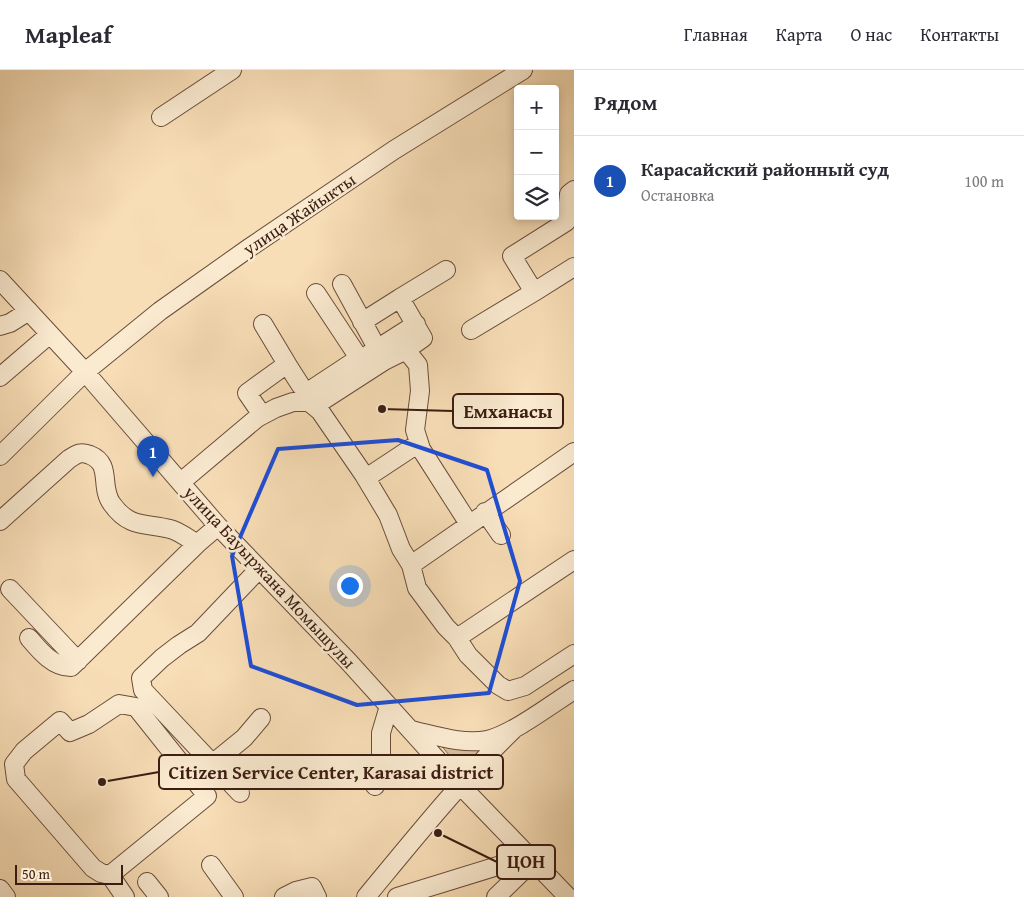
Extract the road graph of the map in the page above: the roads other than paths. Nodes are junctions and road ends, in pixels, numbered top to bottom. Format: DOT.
graph roads {
  1 [pos="232,70"];
  2 [pos="523,70"];
  3 [pos="161,117"];
  4 [pos="574,190"];
  5 [pos="574,267"];
  6 [pos="446,270"];
  7 [pos="0,280"];
  8 [pos="342,284"];
  9 [pos="534,292"];
  10 [pos="316,293"];
  11 [pos="400,298"];
  12 [pos="28,311"];
  13 [pos="362,322"];
  14 [pos="263,324"];
  15 [pos="416,324"];
  16 [pos="0,326"];
  17 [pos="471,330"];
  18 [pos="50,334"];
  19 [pos="406,350"];
  20 [pos="381,355"];
  21 [pos="359,358"];
  22 [pos="287,364"];
  23 [pos="85,372"];
  24 [pos="0,377"];
  25 [pos="303,397"];
  26 [pos="262,415"];
  27 [pos="419,443"];
  28 [pos="574,452"];
  29 [pos="0,456"];
  30 [pos="366,478"];
  31 [pos="180,482"];
  32 [pos="485,512"];
  33 [pos="0,521"];
  34 [pos="469,524"];
  35 [pos="218,526"];
  36 [pos="501,535"];
  37 [pos="197,544"];
  38 [pos="574,560"];
  39 [pos="411,565"];
  40 [pos="259,569"];
  41 [pos="10,589"];
  42 [pos="29,638"];
  43 [pos="457,638"];
  44 [pos="574,654"];
  45 [pos="78,661"];
  46 [pos="574,690"];
  47 [pos="389,706"];
  48 [pos="261,718"];
  49 [pos="515,728"];
  50 [pos="410,730"];
  51 [pos="212,764"];
  52 [pos="460,785"];
  53 [pos="375,786"];
  54 [pos="240,793"];
  55 [pos="532,858"];
  56 [pos="210,865"];
  57 [pos="110,875"];
  58 [pos="148,882"];
  59 [pos="0,889"];
  60 [pos="505,894"];
  61 [pos="6,897"];
  62 [pos="126,897"];
  63 [pos="159,897"];
  64 [pos="234,897"];
  65 [pos="284,897"];
  66 [pos="317,897"];
  67 [pos="366,897"];
  68 [pos="397,897"];
  69 [pos="568,897"];
  1 -- 3 [label="street"];
  2 -- 23 [label="street, улица Жайыкты"];
  4 -- 9 [label="street"];
  5 -- 9 [label="street"];
  6 -- 11 [label="street"];
  7 -- 12 [label="street, улица Бауыржана Момышулы"];
  8 -- 13 [label="street"];
  9 -- 17 [label="street"];
  10 -- 21 [label="street"];
  11 -- 13 [label="street"];
  11 -- 15 [label="street"];
  12 -- 16 [label="street"];
  12 -- 18 [label="street, улица Бауыржана Момышулы"];
  13 -- 20 [label="street"];
  14 -- 22 [label="street"];
  15 -- 19 [label="street"];
  15 -- 20 [label="street"];
  18 -- 23 [label="street, улица Бауыржана Момышулы"];
  18 -- 24 [label="street"];
  19 -- 20 [label="street"];
  19 -- 27 [label="street"];
  20 -- 21 [label="street"];
  20 -- 25 [label="street"];
  21 -- 25 [label="street"];
  22 -- 25 [label="street"];
  22 -- 26 [label="street"];
  23 -- 29 [label="street, улица Жайыкты"];
  23 -- 31 [label="street, улица Бауыржана Момышулы"];
  25 -- 26 [label="street"];
  25 -- 30 [label="street"];
  26 -- 31 [label="street"];
  27 -- 30 [label="street"];
  27 -- 34 [label="street"];
  28 -- 32 [label="street"];
  30 -- 39 [label="street"];
  31 -- 35 [label="street, улица Бауыржана Момышулы"];
  32 -- 34 [label="street"];
  32 -- 36 [label="street"];
  33 -- 37 [label="street"];
  34 -- 39 [label="street"];
  35 -- 37 [label="street"];
  35 -- 40 [label="street, улица Бауыржана Момышулы"];
  37 -- 45 [label="street"];
  38 -- 43 [label="street"];
  39 -- 43 [label="street"];
  40 -- 47 [label="street, улица Бауыржана Момышулы"];
  40 -- 51 [label="street"];
  41 -- 45 [label="street"];
  42 -- 45 [label="street"];
  43 -- 44 [label="street"];
  46 -- 49 [label="street"];
  47 -- 50 [label="street, улица Бауыржана Момышулы"];
  47 -- 53 [label="street"];
  48 -- 51 [label="street"];
  49 -- 50 [label="street"];
  49 -- 52 [label="street"];
  50 -- 52 [label="street, улица Бауыржана Момышулы"];
  51 -- 54 [label="street"];
  52 -- 55 [label="street, улица Бауыржана Момышулы"];
  52 -- 67 [label="street"];
  55 -- 60 [label="street"];
  55 -- 68 [label="street"];
  55 -- 69 [label="street, улица Бауыржана Момышулы"];
  56 -- 64 [label="street"];
  57 -- 57 [label="street"];
  57 -- 62 [label="street"];
  58 -- 63 [label="street"];
  59 -- 61 [label="street"];
  65 -- 66 [label="street"];
}
